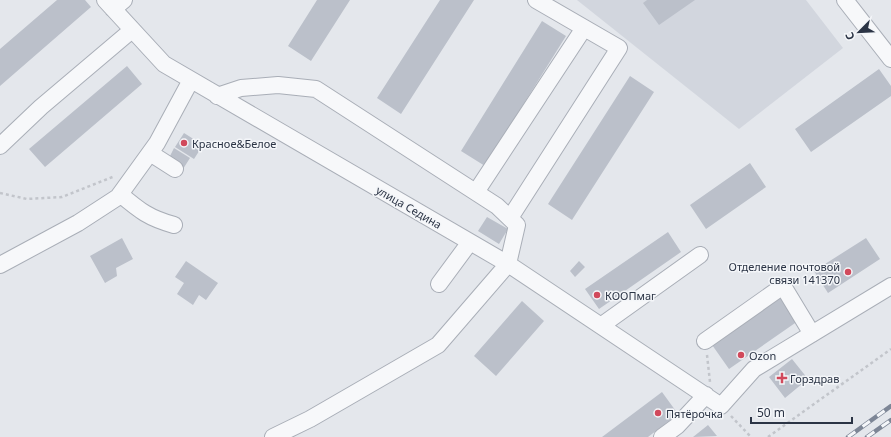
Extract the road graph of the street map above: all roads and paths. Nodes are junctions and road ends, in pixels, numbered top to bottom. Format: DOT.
graph roads {
  1 [pos="536,0"];
  2 [pos="845,0"];
  3 [pos="114,3"];
  4 [pos="584,28"];
  5 [pos="132,30"];
  6 [pos="891,59"];
  7 [pos="191,80"];
  8 [pos="217,96"];
  9 [pos="0,146"];
  10 [pos="150,153"];
  11 [pos="175,169"];
  12 [pos="120,174"];
  13 [pos="476,192"];
  14 [pos="0,193"];
  15 [pos="120,194"];
  16 [pos="510,218"];
  17 [pos="174,225"];
  18 [pos="470,242"];
  19 [pos="700,255"];
  20 [pos="508,264"];
  21 [pos="0,265"];
  22 [pos="439,284"];
  23 [pos="891,286"];
  24 [pos="602,325"];
  25 [pos="812,334"];
  26 [pos="705,341"];
  27 [pos="891,349"];
  28 [pos="708,390"];
  29 [pos="721,406"];
  30 [pos="273,437"];
  31 [pos="662,437"];
  32 [pos="752,437"];
  33 [pos="768,437"];
  1 -- 4 [label="street"];
  2 -- 6 [label="street"];
  3 -- 5 [label="street, улица Седина"];
  4 -- 13 [label="street"];
  4 -- 16 [label="street"];
  5 -- 7 [label="street, улица Седина"];
  5 -- 9 [label="street"];
  7 -- 8 [label="street, улица Седина"];
  7 -- 10 [label="street"];
  8 -- 13 [label="street"];
  8 -- 18 [label="street, улица Седина"];
  10 -- 11 [label="street"];
  10 -- 15 [label="street"];
  12 -- 14 [label="path"];
  13 -- 16 [label="street"];
  15 -- 17 [label="street"];
  15 -- 21 [label="street"];
  16 -- 20 [label="street"];
  18 -- 20 [label="street, улица Седина"];
  18 -- 22 [label="street"];
  19 -- 24 [label="street"];
  20 -- 24 [label="street, улица Седина"];
  20 -- 30 [label="street"];
  23 -- 25 [label="street"];
  24 -- 28 [label="street, улица Седина"];
  25 -- 26 [label="street"];
  25 -- 29 [label="street"];
  26 -- 28 [label="path"];
  27 -- 33 [label="path"];
  28 -- 29 [label="street, улица Седина"];
  28 -- 31 [label="street"];
  29 -- 32 [label="path"];
}
